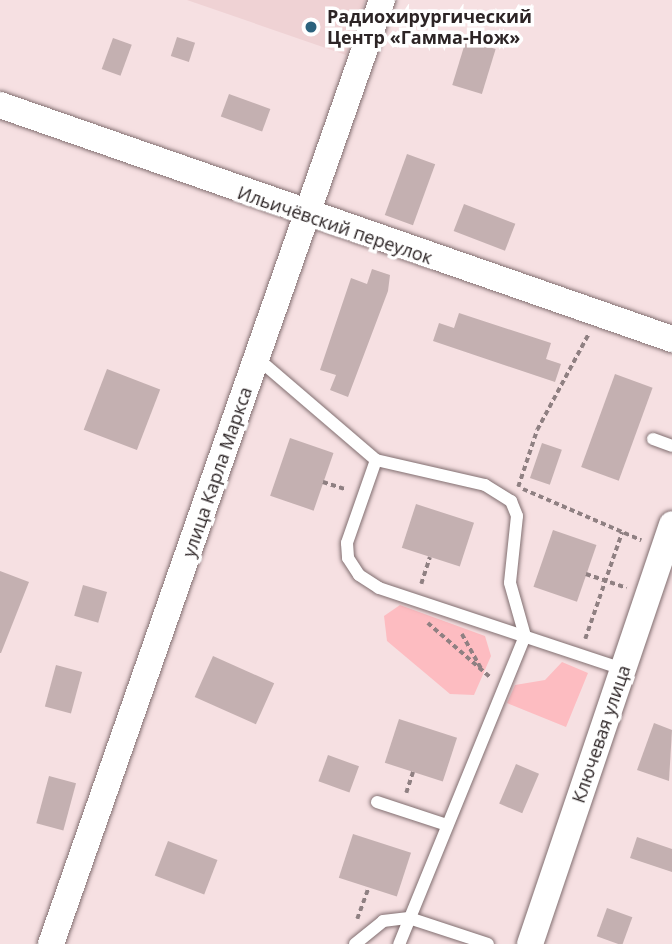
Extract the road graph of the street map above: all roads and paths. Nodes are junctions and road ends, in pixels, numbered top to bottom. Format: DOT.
graph roads {
  1 [pos="383,0"];
  2 [pos="0,104"];
  3 [pos="307,216"];
  4 [pos="598,315"];
  5 [pos="672,339"];
  6 [pos="257,358"];
  7 [pos="653,439"];
  8 [pos="672,446"];
  9 [pos="376,460"];
  10 [pos="323,482"];
  11 [pos="518,487"];
  12 [pos="363,496"];
  13 [pos="511,501"];
  14 [pos="672,524"];
  15 [pos="622,532"];
  16 [pos="663,550"];
  17 [pos="430,557"];
  18 [pos="586,574"];
  19 [pos="605,581"];
  20 [pos="648,595"];
  21 [pos="416,600"];
  22 [pos="458,614"];
  23 [pos="525,636"];
  24 [pos="579,654"];
  25 [pos="623,669"];
  26 [pos="413,772"];
  27 [pos="377,802"];
  28 [pos="400,810"];
  29 [pos="447,825"];
  30 [pos="368,888"];
  31 [pos="409,918"];
  32 [pos="354,928"];
  33 [pos="51,944"];
  34 [pos="355,944"];
  35 [pos="399,944"];
  36 [pos="488,944"];
  37 [pos="530,944"];
  1 -- 3 [label="street, улица Карла Маркса"];
  2 -- 3 [label="street, Ильичёвский переулок"];
  3 -- 4 [label="street, Ильичёвский переулок"];
  3 -- 6 [label="street, улица Карла Маркса"];
  4 -- 5 [label="street, Ильичёвский переулок"];
  4 -- 11 [label="path"];
  6 -- 9 [label="lane"];
  6 -- 33 [label="street, улица Карла Маркса"];
  7 -- 8 [label="lane"];
  9 -- 12 [label="lane"];
  9 -- 13 [label="lane"];
  10 -- 12 [label="path"];
  11 -- 13 [label="path"];
  11 -- 15 [label="path"];
  12 -- 21 [label="lane"];
  13 -- 23 [label="lane"];
  14 -- 16 [label="street, Ключевая улица"];
  15 -- 16 [label="path"];
  15 -- 19 [label="path"];
  16 -- 20 [label="street, Ключевая улица"];
  17 -- 21 [label="path"];
  18 -- 19 [label="path"];
  19 -- 20 [label="path"];
  19 -- 24 [label="path"];
  20 -- 25 [label="street, Ключевая улица"];
  21 -- 22 [label="lane"];
  21 -- 22 [label="path"];
  22 -- 23 [label="lane"];
  23 -- 24 [label="lane"];
  23 -- 29 [label="lane"];
  24 -- 25 [label="lane"];
  25 -- 37 [label="street, Ключевая улица"];
  26 -- 28 [label="path"];
  27 -- 28 [label="lane"];
  28 -- 29 [label="lane"];
  29 -- 31 [label="lane"];
  30 -- 32 [label="path"];
  31 -- 34 [label="lane"];
  31 -- 35 [label="lane"];
  31 -- 36 [label="lane"];
}
